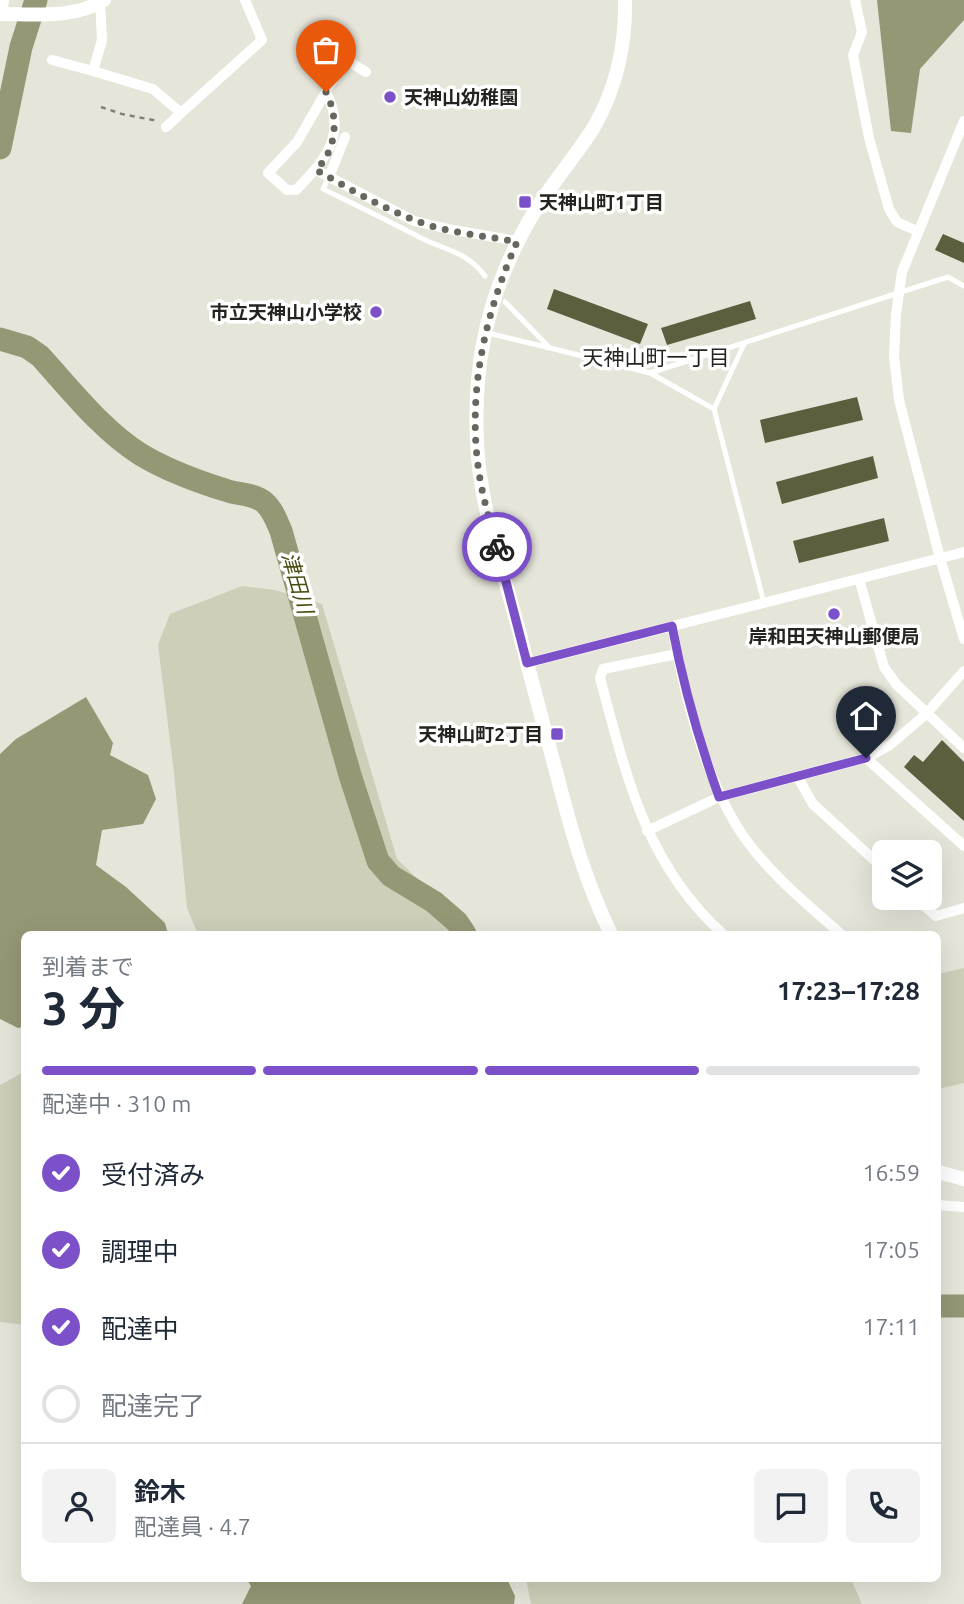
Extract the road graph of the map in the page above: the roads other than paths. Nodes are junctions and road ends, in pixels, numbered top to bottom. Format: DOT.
graph roads {
  1 [pos="245,0"];
  2 [pos="625,0"];
  3 [pos="855,0"];
  4 [pos="102,1"];
  5 [pos="4,10"];
  6 [pos="322,45"];
  7 [pos="345,59"];
  8 [pos="52,60"];
  9 [pos="93,71"];
  10 [pos="366,72"];
  11 [pos="326,92"];
  12 [pos="181,113"];
  13 [pos="964,121"];
  14 [pos="166,127"];
  15 [pos="345,137"];
  16 [pos="316,170"];
  17 [pos="329,177"];
  18 [pos="918,231"];
  19 [pos="517,242"];
  20 [pos="485,276"];
  21 [pos="964,286"];
  22 [pos="899,292"];
  23 [pos="505,302"];
  24 [pos="485,332"];
  25 [pos="745,342"];
  26 [pos="550,348"];
  27 [pos="650,373"];
  28 [pos="714,410"];
  29 [pos="964,552"];
  30 [pos="940,558"];
  31 [pos="859,579"];
  32 [pos="764,603"];
  33 [pos="672,626"];
  34 [pos="964,639"];
  35 [pos="677,654"];
  36 [pos="527,663"];
  37 [pos="964,671"];
  38 [pos="926,714"];
  39 [pos="964,748"];
  40 [pos="866,758"];
  41 [pos="797,776"];
  42 [pos="719,797"];
  43 [pos="647,831"];
  44 [pos="964,846"];
  45 [pos="872,858"];
  46 [pos="964,908"];
  47 [pos="929,910"];
  48 [pos="610,931"];
  49 [pos="720,931"];
  50 [pos="838,931"];
  51 [pos="941,1172"];
  52 [pos="964,1179"];
  53 [pos="941,1205"];
  54 [pos="964,1207"];
  1 -- 12 [label="street"];
  2 -- 19 [label="street"];
  3 -- 18 [label="street"];
  4 -- 5 [label="street"];
  4 -- 9 [label="street"];
  6 -- 7 [label="street"];
  7 -- 10 [label="street"];
  7 -- 11 [label="street"];
  8 -- 9 [label="street"];
  9 -- 12 [label="street"];
  11 -- 16 [label="street"];
  11 -- 16 [label="street"];
  12 -- 14 [label="street"];
  13 -- 18 [label="street"];
  15 -- 17 [label="street"];
  16 -- 17 [label="street"];
  17 -- 19 [label="street"];
  17 -- 20 [label="lane"];
  18 -- 22 [label="street"];
  19 -- 24 [label="street"];
  21 -- 22 [label="lane"];
  22 -- 25 [label="lane"];
  22 -- 30 [label="street"];
  23 -- 26 [label="lane"];
  24 -- 26 [label="lane"];
  24 -- 36 [label="street"];
  25 -- 27 [label="lane"];
  25 -- 28 [label="lane"];
  26 -- 27 [label="lane"];
  27 -- 28 [label="lane"];
  28 -- 32 [label="lane"];
  29 -- 30 [label="street"];
  30 -- 31 [label="street"];
  30 -- 34 [label="street"];
  31 -- 32 [label="street"];
  31 -- 38 [label="street"];
  32 -- 33 [label="street"];
  33 -- 35 [label="street"];
  33 -- 36 [label="street"];
  35 -- 42 [label="street"];
  35 -- 43 [label="street"];
  36 -- 48 [label="street"];
  37 -- 38 [label="street"];
  38 -- 39 [label="street"];
  38 -- 40 [label="street"];
  40 -- 41 [label="street"];
  40 -- 44 [label="street"];
  41 -- 42 [label="street"];
  41 -- 45 [label="street"];
  42 -- 43 [label="street"];
  42 -- 50 [label="street"];
  43 -- 49 [label="street"];
  46 -- 47 [label="street"];
  51 -- 52 [label="street"];
  53 -- 54 [label="street"];
}
